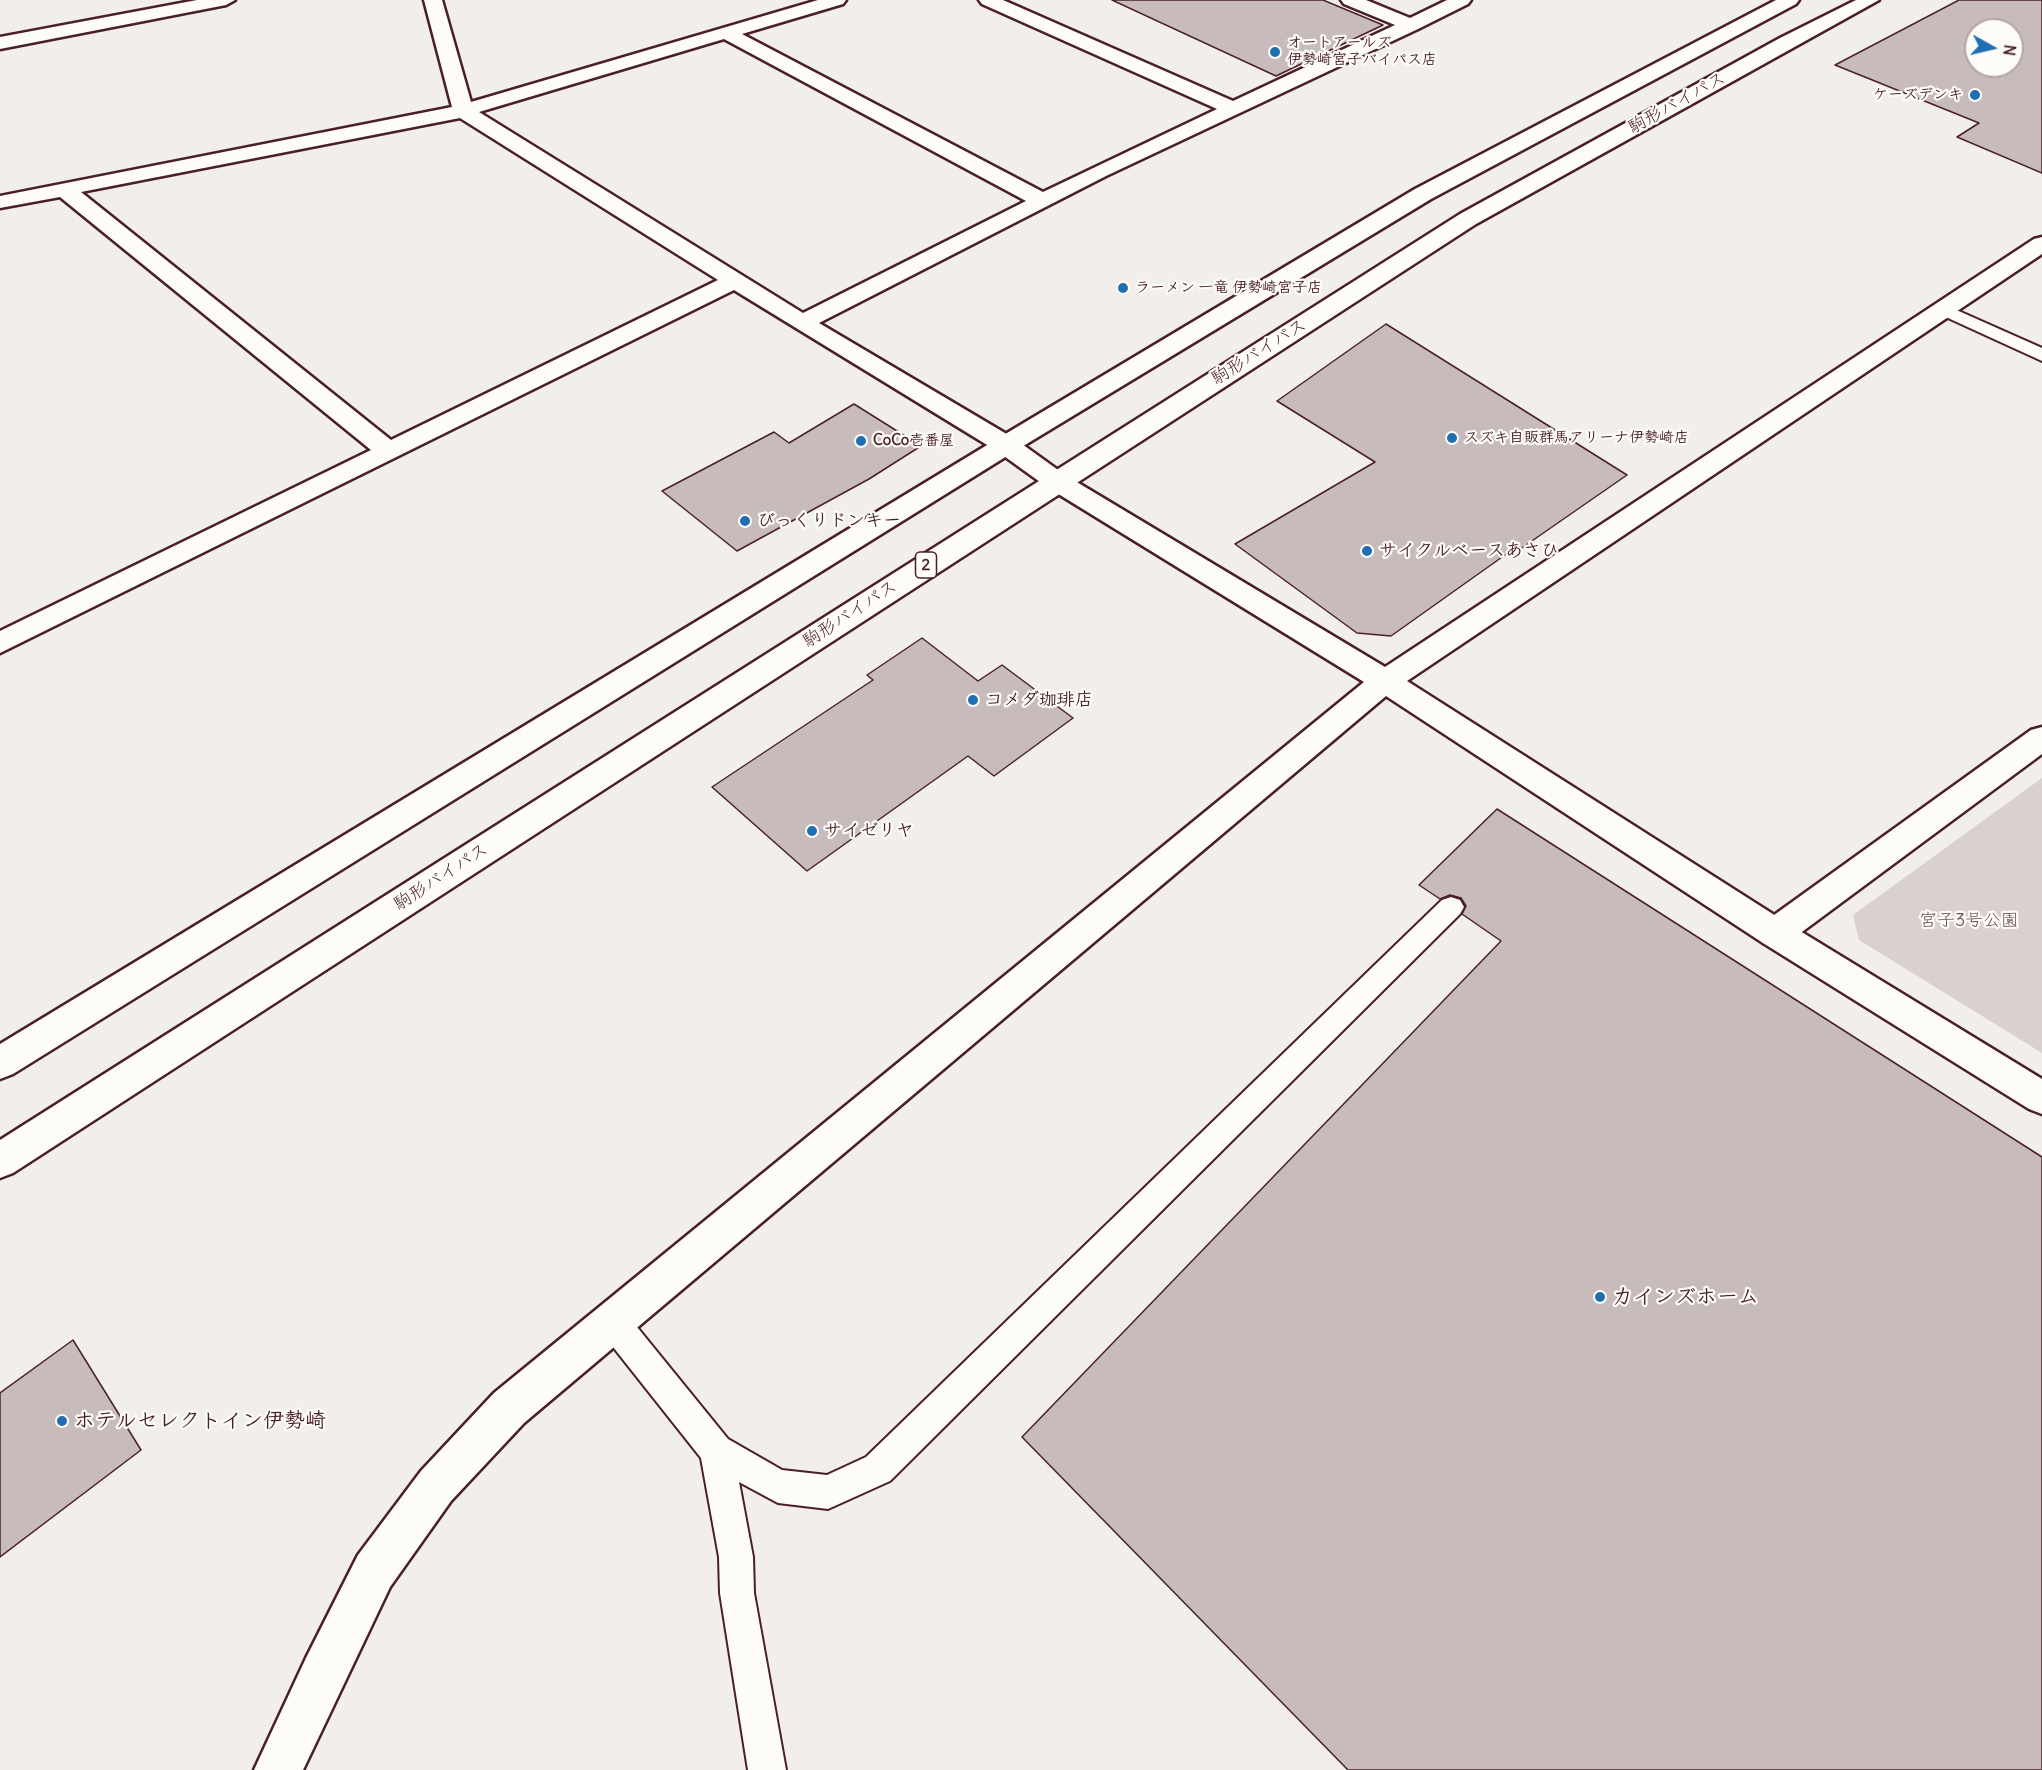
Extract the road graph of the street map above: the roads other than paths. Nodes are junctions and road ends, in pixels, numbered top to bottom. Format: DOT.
graph roads {
  1 [pos="226,0"];
  2 [pos="433,0"];
  3 [pos="837,0"];
  4 [pos="988,0"];
  5 [pos="1350,0"];
  6 [pos="1462,0"];
  7 [pos="1790,0"];
  8 [pos="1870,0"];
  9 [pos="202,2"];
  10 [pos="1411,25"];
  11 [pos="726,33"];
  12 [pos="0,43"];
  13 [pos="1233,109"];
  14 [pos="463,111"];
  15 [pos="64,189"];
  16 [pos="1043,201"];
  17 [pos="0,202"];
  18 [pos="2042,244"];
  19 [pos="737,280"];
  20 [pos="1943,309"];
  21 [pos="802,323"];
  22 [pos="2042,355"];
  23 [pos="1006,445"];
  24 [pos="388,451"];
  25 [pos="1056,481"];
  26 [pos="1,642"];
  27 [pos="1385,681"];
  28 [pos="2042,738"];
  29 [pos="1451,907"];
  30 [pos="1774,933"];
  31 [pos="0,1063"];
  32 [pos="2042,1098"];
  33 [pos="0,1161"];
  34 [pos="613,1322"];
  35 [pos="716,1452"];
  36 [pos="278,1770"];
  37 [pos="767,1770"];
  1 -- 9 [label="street"];
  2 -- 14 [label="street"];
  3 -- 11 [label="street"];
  4 -- 13 [label="street"];
  5 -- 10 [label="street"];
  6 -- 10 [label="street"];
  7 -- 23 [label="street"];
  8 -- 25 [label="street, 駒形バイパス / 2"];
  9 -- 12 [label="street"];
  10 -- 13 [label="street"];
  11 -- 14 [label="street"];
  11 -- 16 [label="street"];
  13 -- 16 [label="street"];
  14 -- 15 [label="street"];
  14 -- 19 [label="street"];
  15 -- 17 [label="street"];
  15 -- 24 [label="street"];
  16 -- 21 [label="street"];
  18 -- 20 [label="street"];
  19 -- 21 [label="street"];
  19 -- 24 [label="street"];
  20 -- 22 [label="lane"];
  20 -- 27 [label="street"];
  21 -- 23 [label="street"];
  23 -- 25 [label="street"];
  23 -- 31 [label="street"];
  24 -- 26 [label="street"];
  25 -- 27 [label="street"];
  25 -- 33 [label="street, 駒形バイパス / 2"];
  27 -- 30 [label="street"];
  27 -- 34 [label="street"];
  28 -- 30 [label="street"];
  29 -- 35 [label="lane"];
  30 -- 32 [label="street"];
  34 -- 35 [label="lane"];
  34 -- 36 [label="street"];
  35 -- 37 [label="lane"];
}
